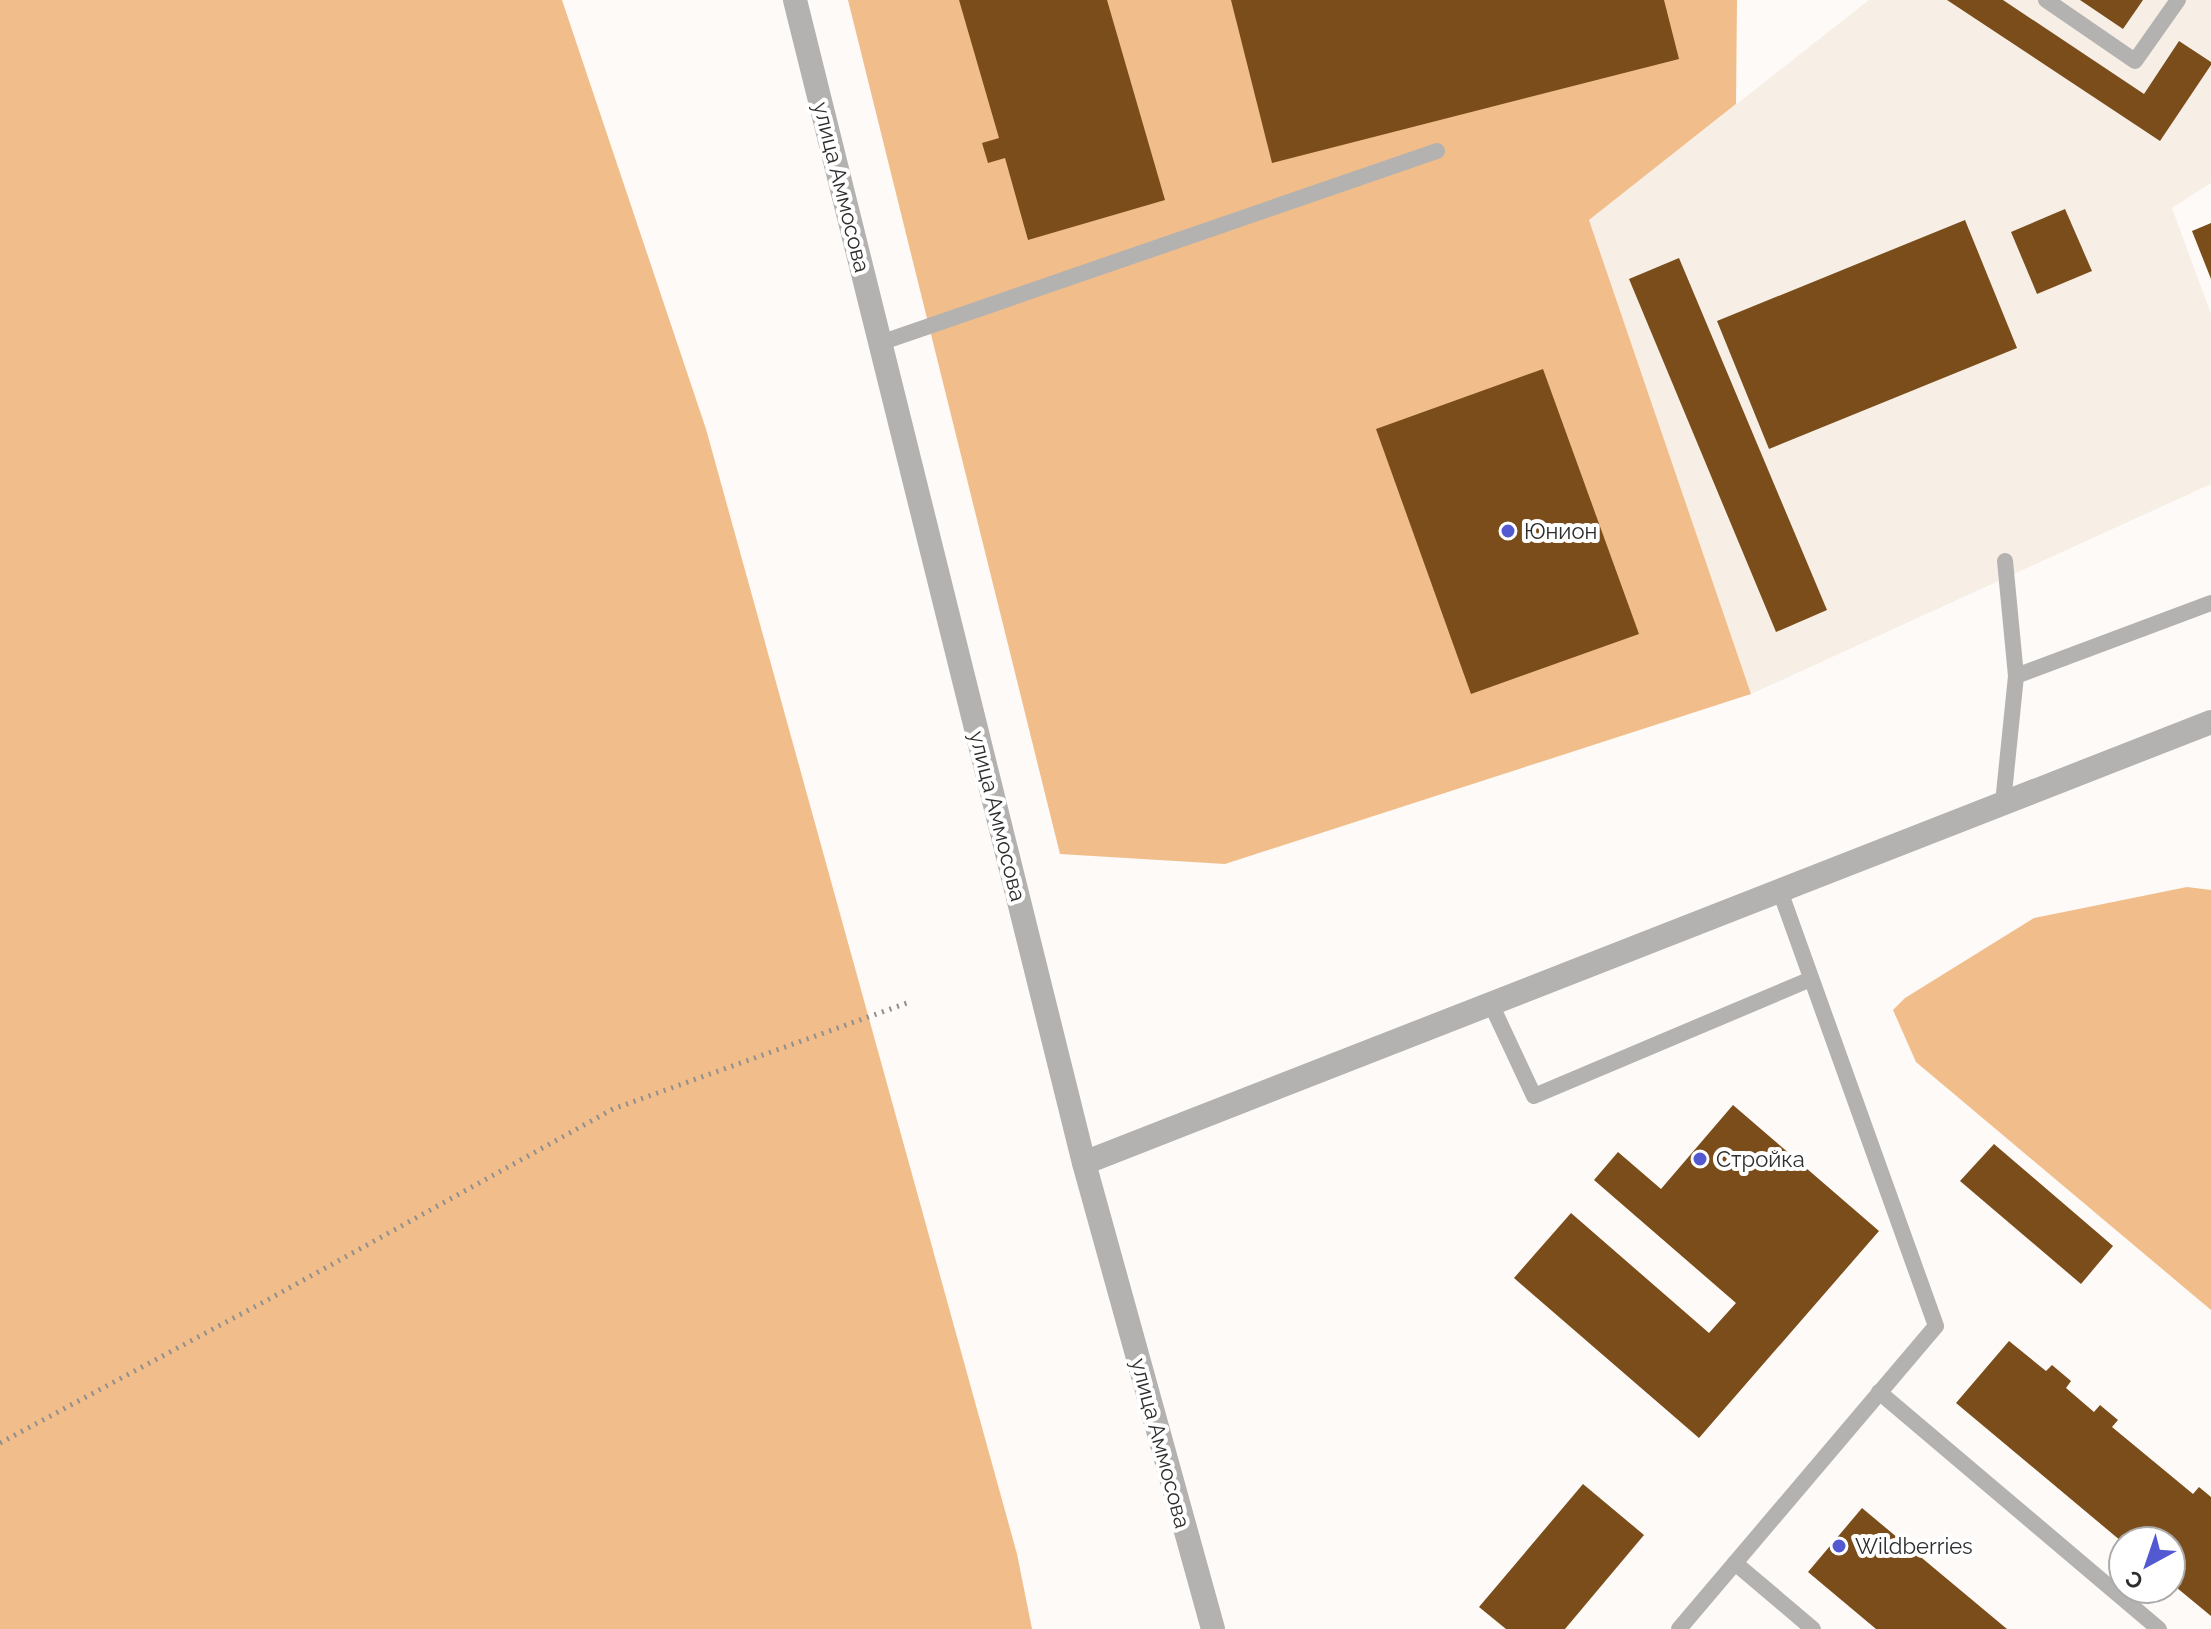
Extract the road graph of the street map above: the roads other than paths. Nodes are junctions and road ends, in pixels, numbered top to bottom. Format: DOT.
graph roads {
  1 [pos="795,0"];
  2 [pos="2046,0"];
  3 [pos="2178,0"];
  4 [pos="1437,151"];
  5 [pos="880,343"];
  6 [pos="2005,561"];
  7 [pos="2211,603"];
  8 [pos="2016,676"];
  9 [pos="2211,722"];
  10 [pos="2003,803"];
  11 [pos="1780,891"];
  12 [pos="1811,979"];
  13 [pos="1491,1004"];
  14 [pos="1084,1163"];
  15 [pos="1879,1392"];
  16 [pos="1735,1563"];
  17 [pos="1213,1629"];
  18 [pos="1679,1629"];
  19 [pos="1813,1629"];
  20 [pos="2159,1629"];
  1 -- 5 [label="street, улица Аммосова"];
  2 -- 3 [label="lane"];
  4 -- 5 [label="lane"];
  5 -- 14 [label="street, улица Аммосова"];
  6 -- 8 [label="lane"];
  7 -- 8 [label="lane"];
  8 -- 10 [label="lane"];
  9 -- 10 [label="street"];
  10 -- 11 [label="street"];
  11 -- 12 [label="lane"];
  11 -- 13 [label="street"];
  12 -- 13 [label="lane"];
  12 -- 15 [label="lane"];
  13 -- 14 [label="street"];
  14 -- 17 [label="street, улица Аммосова"];
  15 -- 16 [label="lane"];
  15 -- 20 [label="lane"];
  16 -- 18 [label="lane"];
  16 -- 19 [label="lane"];
}
